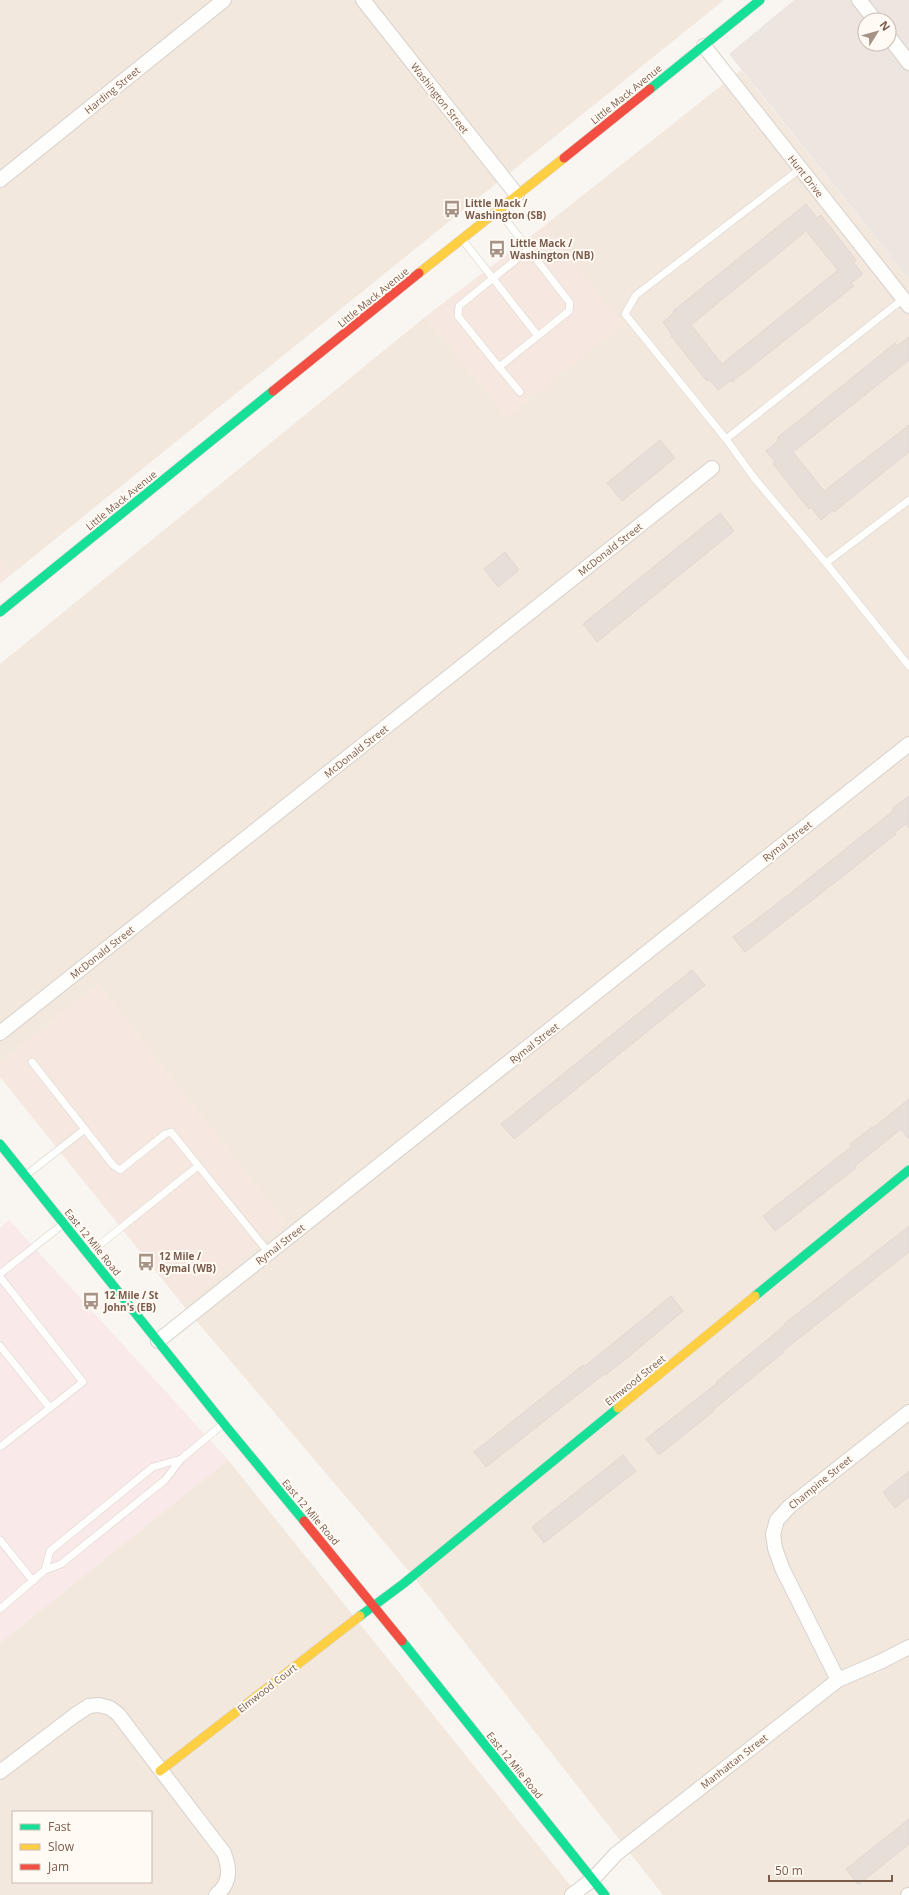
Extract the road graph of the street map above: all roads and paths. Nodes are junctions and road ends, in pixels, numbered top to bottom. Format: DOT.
graph roads {
  1 [pos="224,0"];
  2 [pos="363,0"];
  3 [pos="760,0"];
  4 [pos="859,0"];
  5 [pos="869,12"];
  6 [pos="704,46"];
  7 [pos="897,47"];
  8 [pos="909,63"];
  9 [pos="800,168"];
  10 [pos="0,180"];
  11 [pos="517,195"];
  12 [pos="499,210"];
  13 [pos="462,239"];
  14 [pos="528,250"];
  15 [pos="492,279"];
  16 [pos="906,303"];
  17 [pos="538,336"];
  18 [pos="499,367"];
  19 [pos="520,392"];
  20 [pos="726,439"];
  21 [pos="712,468"];
  22 [pos="909,500"];
  23 [pos="826,563"];
  24 [pos="0,612"];
  25 [pos="909,666"];
  26 [pos="909,744"];
  27 [pos="0,1033"];
  28 [pos="32,1062"];
  29 [pos="85,1129"];
  30 [pos="0,1144"];
  31 [pos="198,1166"];
  32 [pos="909,1170"];
  33 [pos="25,1176"];
  34 [pos="64,1224"];
  35 [pos="269,1253"];
  36 [pos="88,1254"];
  37 [pos="0,1274"];
  38 [pos="0,1278"];
  39 [pos="158,1341"];
  40 [pos="0,1346"];
  41 [pos="50,1408"];
  42 [pos="909,1412"];
  43 [pos="224,1424"];
  44 [pos="0,1447"];
  45 [pos="181,1459"];
  46 [pos="0,1540"];
  47 [pos="45,1570"];
  48 [pos="33,1581"];
  49 [pos="374,1606"];
  50 [pos="0,1609"];
  51 [pos="909,1647"];
  52 [pos="838,1680"];
  53 [pos="160,1771"];
  54 [pos="0,1772"];
  55 [pos="592,1879"];
  56 [pos="216,1895"];
  57 [pos="572,1895"];
  58 [pos="605,1895"];
  1 -- 10 [label="street, Harding Street"];
  2 -- 11 [label="street, Washington Street"];
  3 -- 6 [label="main road, Little Mack Avenue"];
  4 -- 5 [label="street"];
  6 -- 9 [label="street, Hunt Drive"];
  6 -- 11 [label="main road, Little Mack Avenue"];
  7 -- 8 [label="street"];
  9 -- 16 [label="street, Hunt Drive"];
  9 -- 20 [label="lane"];
  11 -- 12 [label="main road, Little Mack Avenue"];
  12 -- 13 [label="main road, Little Mack Avenue"];
  12 -- 14 [label="lane"];
  13 -- 15 [label="lane"];
  13 -- 24 [label="main road, Little Mack Avenue"];
  14 -- 15 [label="lane"];
  14 -- 17 [label="lane"];
  15 -- 17 [label="lane"];
  15 -- 18 [label="lane"];
  16 -- 20 [label="lane"];
  17 -- 18 [label="lane"];
  18 -- 19 [label="lane"];
  20 -- 23 [label="lane"];
  21 -- 27 [label="street, McDonald Street"];
  22 -- 23 [label="lane"];
  23 -- 25 [label="lane"];
  26 -- 35 [label="street, Rymal Street"];
  28 -- 29 [label="lane"];
  29 -- 31 [label="lane"];
  29 -- 33 [label="lane"];
  30 -- 33 [label="main road, East 12 Mile Road"];
  31 -- 35 [label="lane"];
  31 -- 36 [label="lane"];
  32 -- 49 [label="main road, Elmwood Street"];
  33 -- 34 [label="main road, East 12 Mile Road"];
  34 -- 36 [label="main road, East 12 Mile Road"];
  34 -- 37 [label="lane"];
  35 -- 39 [label="street, Rymal Street"];
  36 -- 39 [label="main road, East 12 Mile Road"];
  38 -- 41 [label="lane"];
  39 -- 43 [label="main road, East 12 Mile Road"];
  40 -- 41 [label="lane"];
  41 -- 44 [label="lane"];
  42 -- 52 [label="street, Champine Street"];
  43 -- 45 [label="lane"];
  43 -- 49 [label="main road, East 12 Mile Road"];
  45 -- 47 [label="lane"];
  45 -- 47 [label="lane"];
  46 -- 48 [label="lane"];
  47 -- 48 [label="lane"];
  48 -- 50 [label="lane"];
  49 -- 53 [label="main road, Elmwood Court"];
  49 -- 55 [label="main road, East 12 Mile Road"];
  51 -- 52 [label="street, Manhattan Street"];
  52 -- 55 [label="street, Manhattan Street"];
  53 -- 54 [label="street"];
  53 -- 56 [label="street"];
  55 -- 57 [label="street, Manhattan Street"];
  55 -- 58 [label="main road, East 12 Mile Road"];
}
